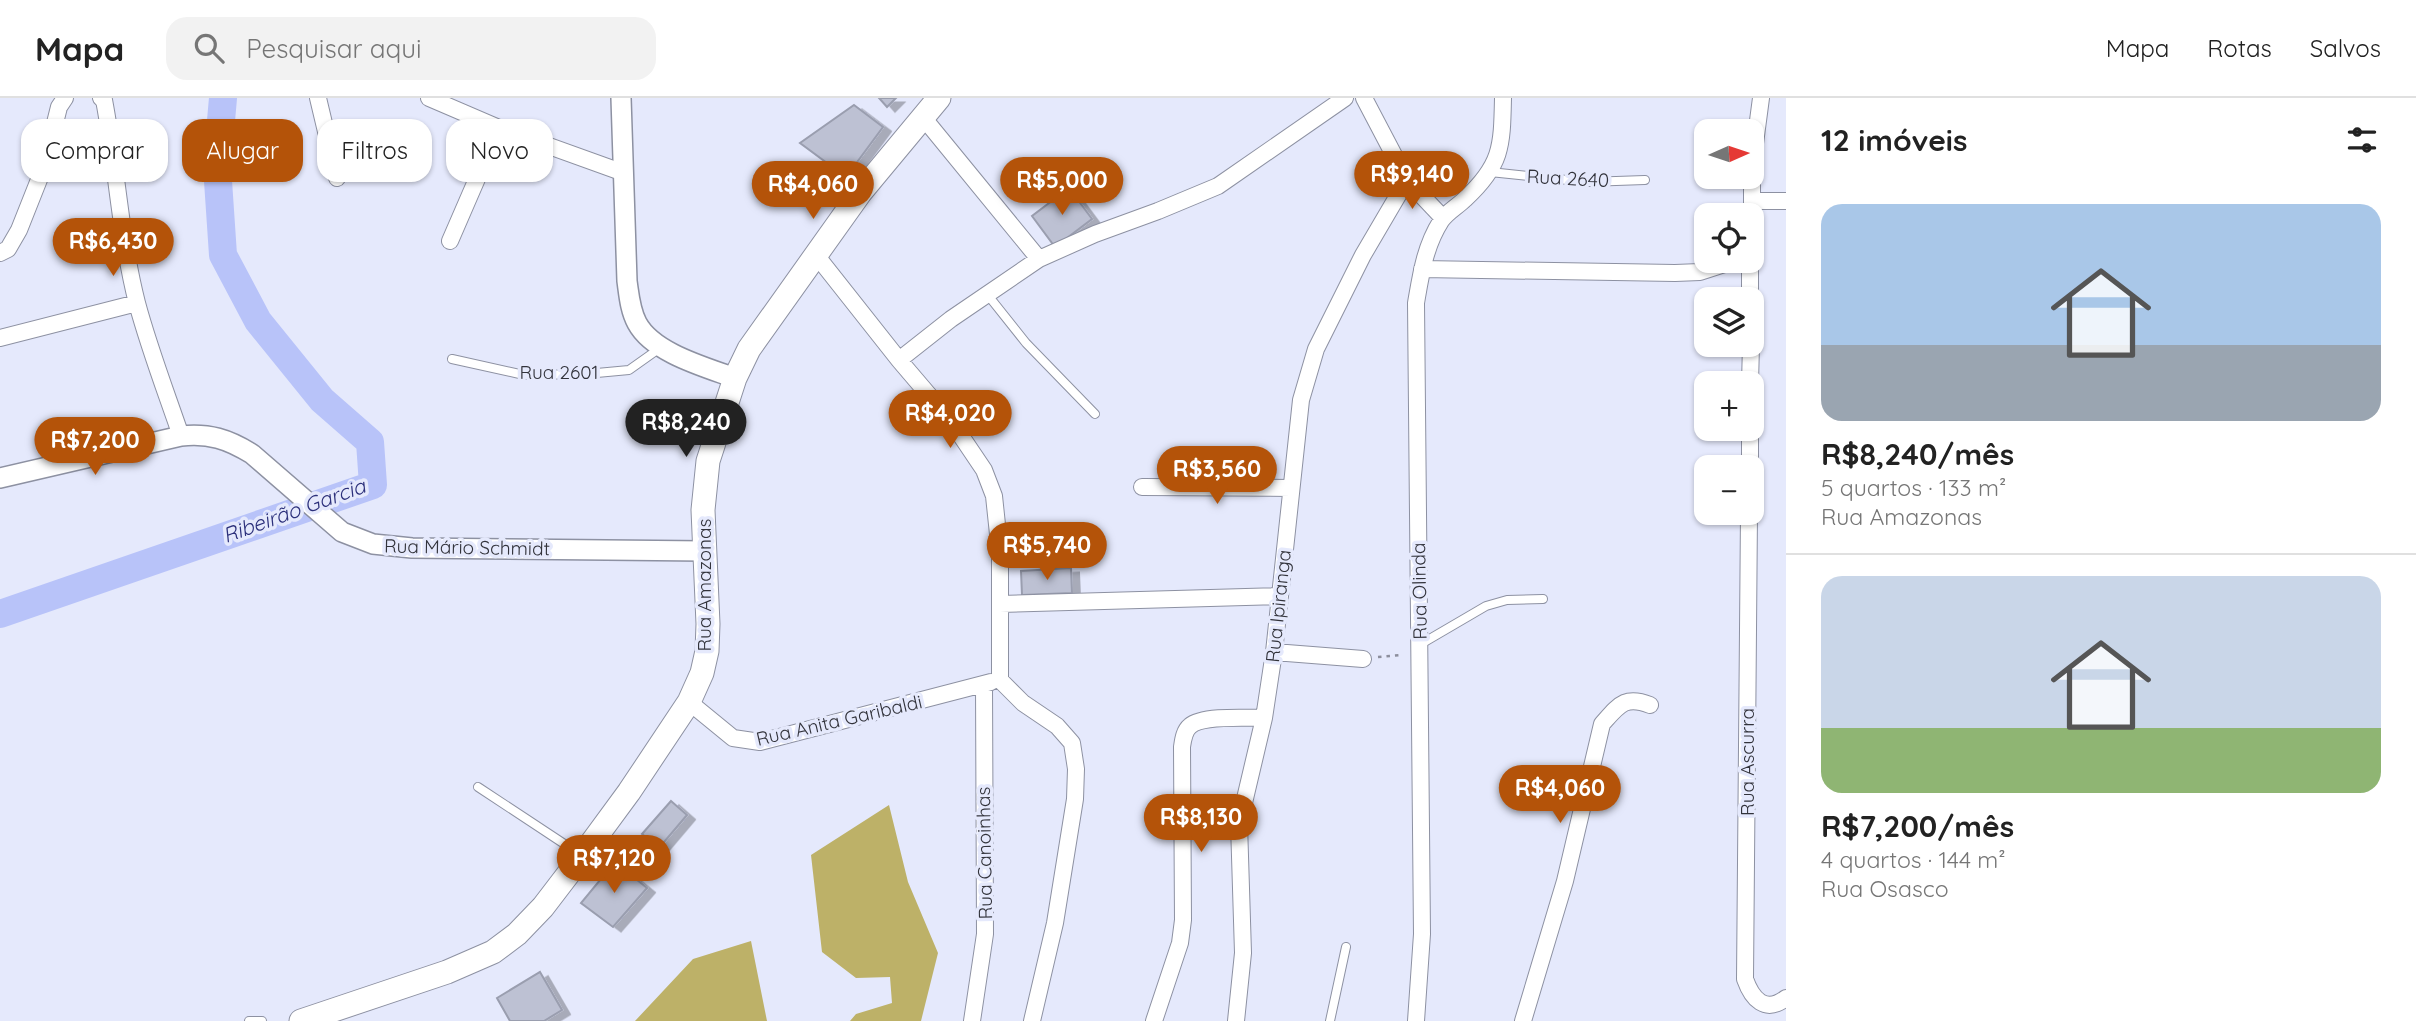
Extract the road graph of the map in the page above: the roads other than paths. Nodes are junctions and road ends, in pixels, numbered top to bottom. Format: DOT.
graph roads {
  1 [pos="65,98"];
  2 [pos="101,98"];
  3 [pos="318,98"];
  4 [pos="429,98"];
  5 [pos="621,98"];
  6 [pos="1345,98"];
  7 [pos="1364,98"];
  8 [pos="1503,98"];
  9 [pos="1761,98"];
  10 [pos="934,103"];
  11 [pos="323,119"];
  12 [pos="478,119"];
  13 [pos="553,147"];
  14 [pos="1490,172"];
  15 [pos="624,173"];
  16 [pos="1407,180"];
  17 [pos="1645,180"];
  18 [pos="476,182"];
  19 [pos="1753,201"];
  20 [pos="1786,201"];
  21 [pos="1443,218"];
  22 [pos="450,241"];
  23 [pos="0,253"];
  24 [pos="816,255"];
  25 [pos="1039,259"];
  26 [pos="1422,269"];
  27 [pos="1694,272"];
  28 [pos="987,293"];
  29 [pos="137,303"];
  30 [pos="0,338"];
  31 [pos="660,348"];
  32 [pos="452,359"];
  33 [pos="899,360"];
  34 [pos="735,377"];
  35 [pos="1095,414"];
  36 [pos="181,436"];
  37 [pos="0,478"];
  38 [pos="1142,487"];
  39 [pos="1291,488"];
  40 [pos="1749,525"];
  41 [pos="705,551"];
  42 [pos="1279,596"];
  43 [pos="1543,599"];
  44 [pos="1000,604"];
  45 [pos="1420,650"];
  46 [pos="1274,652"];
  47 [pos="1363,659"];
  48 [pos="1000,680"];
  49 [pos="984,684"];
  50 [pos="689,702"];
  51 [pos="1650,705"];
  52 [pos="1264,718"];
  53 [pos="478,788"];
  54 [pos="582,856"];
  55 [pos="1346,947"];
  56 [pos="1786,999"];
  57 [pos="249,1021"];
  58 [pos="262,1021"];
  59 [pos="301,1021"];
  60 [pos="972,1021"];
  61 [pos="1032,1021"];
  62 [pos="1154,1021"];
  63 [pos="1236,1021"];
  64 [pos="1330,1021"];
  65 [pos="1416,1021"];
  66 [pos="1523,1021"];
  1 -- 23 [label="street"];
  2 -- 29 [label="street"];
  3 -- 11 [label="street"];
  4 -- 12 [label="street"];
  5 -- 15 [label="street"];
  6 -- 25 [label="street"];
  7 -- 16 [label="street"];
  8 -- 14 [label="street"];
  9 -- 19 [label="street"];
  10 -- 24 [label="main road, Rua Amazonas"];
  10 -- 25 [label="street"];
  13 -- 15 [label="street"];
  14 -- 17 [label="lane, Rua 2640"];
  14 -- 21 [label="street"];
  15 -- 31 [label="street"];
  16 -- 21 [label="street"];
  16 -- 39 [label="street, Rua Ipiranga"];
  18 -- 22 [label="street"];
  19 -- 20 [label="street"];
  21 -- 26 [label="street, Rua Olinda"];
  24 -- 33 [label="street"];
  24 -- 34 [label="main road, Rua Amazonas"];
  25 -- 28 [label="street"];
  26 -- 27 [label="street"];
  26 -- 45 [label="street, Rua Olinda"];
  28 -- 33 [label="street"];
  28 -- 35 [label="lane"];
  29 -- 30 [label="street"];
  29 -- 36 [label="street"];
  31 -- 32 [label="lane, Rua 2601"];
  31 -- 34 [label="street"];
  33 -- 44 [label="street"];
  34 -- 41 [label="main road, Rua Amazonas"];
  36 -- 37 [label="street, Rua Mário Schmidt"];
  36 -- 41 [label="street, Rua Mário Schmidt"];
  38 -- 39 [label="street"];
  39 -- 42 [label="street, Rua Ipiranga"];
  40 -- 56 [label="street, Rua Ascurra"];
  41 -- 50 [label="main road, Rua Amazonas"];
  42 -- 44 [label="street"];
  42 -- 46 [label="street, Rua Ipiranga"];
  43 -- 45 [label="lane"];
  44 -- 48 [label="street"];
  45 -- 65 [label="street, Rua Olinda"];
  46 -- 47 [label="street"];
  46 -- 52 [label="street, Rua Ipiranga"];
  48 -- 49 [label="street, Rua Anita Garibaldi"];
  48 -- 61 [label="street"];
  49 -- 50 [label="street, Rua Anita Garibaldi"];
  49 -- 60 [label="street, Rua Canoinhas"];
  50 -- 54 [label="main road, Rua Amazonas"];
  51 -- 66 [label="street"];
  52 -- 62 [label="street"];
  52 -- 63 [label="street, Rua Ipiranga"];
  53 -- 54 [label="lane"];
  54 -- 59 [label="main road, Rua Amazonas"];
  55 -- 64 [label="lane"];
  57 -- 58 [label="lane"];
}
